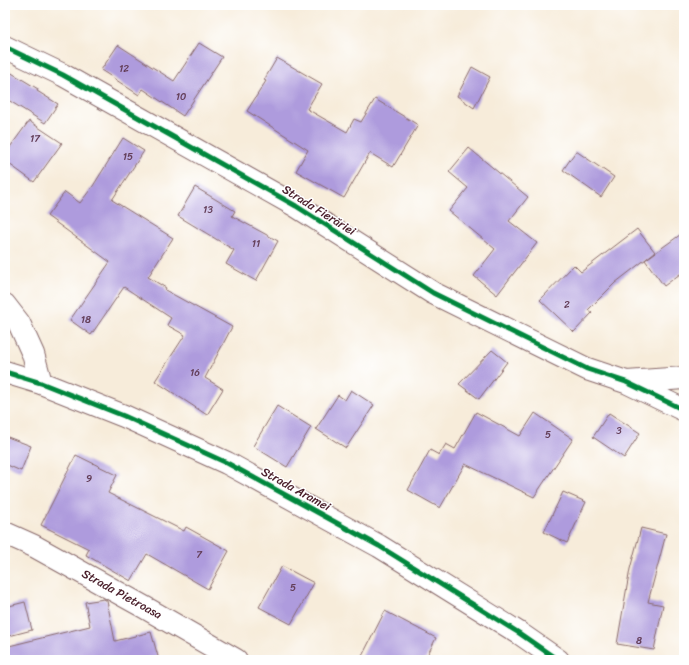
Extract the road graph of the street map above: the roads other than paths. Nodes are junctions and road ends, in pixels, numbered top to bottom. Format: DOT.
graph roads {
  1 [pos="5,47"];
  2 [pos="5,305"];
  3 [pos="5,372"];
  4 [pos="684,378"];
  5 [pos="626,382"];
  6 [pos="41,383"];
  7 [pos="684,410"];
  8 [pos="5,533"];
  9 [pos="236,660"];
  10 [pos="558,660"];
  1 -- 5 [label="street, Strada Fierăriei"];
  2 -- 6 [label="street"];
  3 -- 6 [label="street, Strada Aramei"];
  4 -- 5 [label="street"];
  5 -- 7 [label="street"];
  6 -- 10 [label="street, Strada Aramei"];
  8 -- 9 [label="street, Strada Pietroasa"];
}
